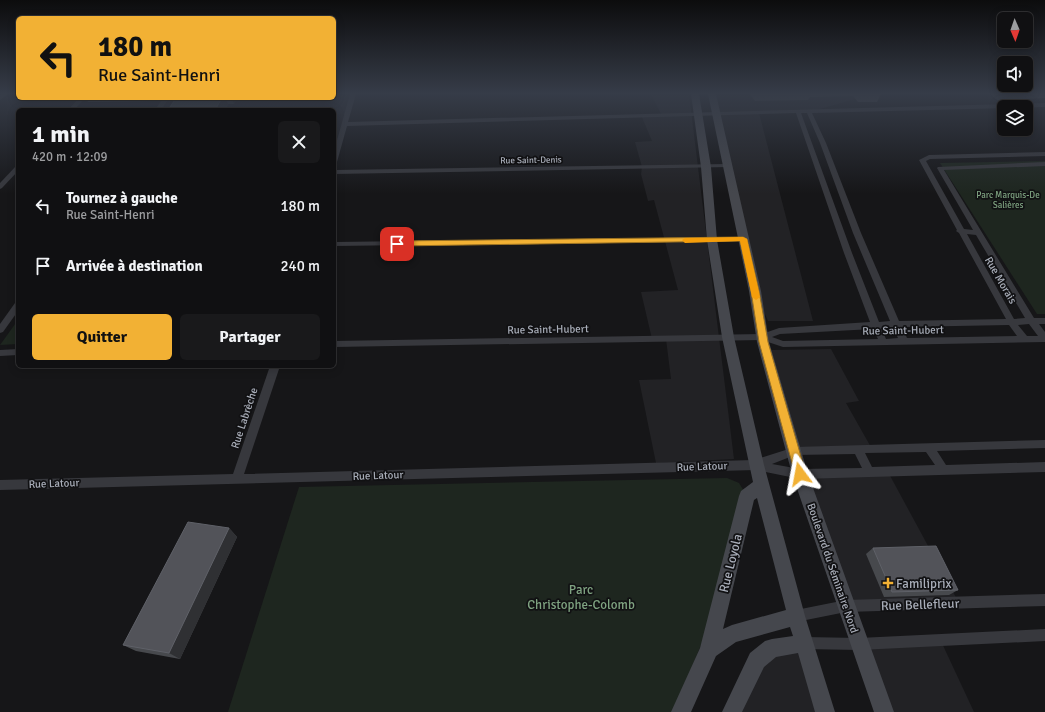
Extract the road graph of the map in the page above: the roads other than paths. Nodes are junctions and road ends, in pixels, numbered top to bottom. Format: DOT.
graph roads {
  1 [pos="343,127"];
  2 [pos="701,127"];
  3 [pos="719,127"];
  4 [pos="804,127"];
  5 [pos="817,127"];
  6 [pos="336,154"];
  7 [pos="1045,154"];
  8 [pos="922,160"];
  9 [pos="1045,164"];
  10 [pos="727,166"];
  11 [pos="706,167"];
  12 [pos="940,168"];
  13 [pos="16,169"];
  14 [pos="336,172"];
  15 [pos="8,178"];
  16 [pos="16,178"];
  17 [pos="0,179"];
  18 [pos="0,187"];
  19 [pos="827,196"];
  20 [pos="842,197"];
  21 [pos="960,231"];
  22 [pos="980,233"];
  23 [pos="743,239"];
  24 [pos="712,240"];
  25 [pos="336,244"];
  26 [pos="848,253"];
  27 [pos="865,255"];
  28 [pos="16,308"];
  29 [pos="1012,322"];
  30 [pos="1032,322"];
  31 [pos="1045,322"];
  32 [pos="896,324"];
  33 [pos="876,326"];
  34 [pos="0,330"];
  35 [pos="728,337"];
  36 [pos="762,337"];
  37 [pos="1045,338"];
  38 [pos="1024,339"];
  39 [pos="904,342"];
  40 [pos="884,343"];
  41 [pos="336,344"];
  42 [pos="16,352"];
  43 [pos="0,353"];
  44 [pos="273,368"];
  45 [pos="1045,444"];
  46 [pos="929,447"];
  47 [pos="858,449"];
  48 [pos="795,451"];
  49 [pos="756,465"];
  50 [pos="1045,467"];
  51 [pos="943,470"];
  52 [pos="869,472"];
  53 [pos="800,474"];
  54 [pos="237,478"];
  55 [pos="762,484"];
  56 [pos="0,485"];
  57 [pos="1045,600"];
  58 [pos="846,606"];
  59 [pos="796,616"];
  60 [pos="1045,635"];
  61 [pos="804,643"];
  62 [pos="859,644"];
  63 [pos="709,649"];
  64 [pos="681,712"];
  65 [pos="732,712"];
  66 [pos="825,712"];
  67 [pos="884,712"];
  1 -- 6 [label="street"];
  2 -- 11 [label="main road"];
  3 -- 10 [label="main road, Boulevard du Séminaire Nord"];
  4 -- 19 [label="street"];
  5 -- 20 [label="street"];
  7 -- 8 [label="street"];
  8 -- 12 [label="street"];
  8 -- 21 [label="street, Rue Morais"];
  9 -- 12 [label="street"];
  10 -- 11 [label="street, Rue Saint-Denis"];
  10 -- 23 [label="main road, Boulevard du Séminaire Nord"];
  11 -- 14 [label="street, Rue Saint-Denis"];
  11 -- 24 [label="main road"];
  12 -- 22 [label="street, Rue Morais"];
  13 -- 15 [label="street"];
  15 -- 16 [label="street"];
  15 -- 17 [label="street"];
  15 -- 18 [label="street"];
  19 -- 20 [label="street"];
  19 -- 26 [label="street"];
  20 -- 27 [label="street"];
  21 -- 22 [label="street"];
  21 -- 29 [label="street, Rue Morais"];
  22 -- 30 [label="street, Rue Morais"];
  23 -- 24 [label="street"];
  23 -- 36 [label="main road, Boulevard du Séminaire Nord"];
  24 -- 25 [label="street"];
  24 -- 35 [label="main road"];
  26 -- 27 [label="street"];
  26 -- 33 [label="street"];
  27 -- 32 [label="street"];
  28 -- 34 [label="street"];
  29 -- 30 [label="street, Rue Saint-Hubert"];
  29 -- 32 [label="street, Rue Saint-Hubert"];
  29 -- 38 [label="street, Rue Morais"];
  30 -- 31 [label="street, Rue Saint-Hubert"];
  30 -- 37 [label="street, Rue Morais"];
  32 -- 33 [label="street, Rue Saint-Hubert"];
  32 -- 39 [label="street"];
  33 -- 36 [label="street, Rue Saint-Hubert"];
  33 -- 40 [label="street"];
  35 -- 36 [label="street, Rue Saint-Hubert"];
  35 -- 41 [label="street, Rue Saint-Hubert"];
  35 -- 49 [label="main road"];
  36 -- 40 [label="street, Rue Saint-Hubert"];
  36 -- 48 [label="main road, Boulevard du Séminaire Nord"];
  37 -- 38 [label="street, Rue Saint-Hubert"];
  38 -- 39 [label="street, Rue Saint-Hubert"];
  39 -- 40 [label="street, Rue Saint-Hubert"];
  42 -- 43 [label="street"];
  44 -- 54 [label="street, Rue Labrèche"];
  45 -- 46 [label="street, Rue Latour"];
  46 -- 47 [label="street, Rue Latour"];
  46 -- 51 [label="street"];
  47 -- 48 [label="street, Rue Latour"];
  47 -- 52 [label="street"];
  48 -- 49 [label="street, Rue Latour"];
  48 -- 53 [label="main road, Boulevard du Séminaire Nord"];
  49 -- 53 [label="street, Rue Latour"];
  49 -- 54 [label="street, Rue Latour"];
  49 -- 55 [label="main road"];
  50 -- 51 [label="street, Rue Latour"];
  51 -- 52 [label="street, Rue Latour"];
  52 -- 53 [label="street, Rue Latour"];
  53 -- 58 [label="main road, Boulevard du Séminaire Nord"];
  54 -- 56 [label="street, Rue Latour"];
  55 -- 59 [label="main road"];
  55 -- 63 [label="main road, Rue Loyola"];
  57 -- 58 [label="street, Rue Bellefleur"];
  58 -- 59 [label="street, Rue Bellefleur"];
  58 -- 62 [label="main road, Boulevard du Séminaire Nord"];
  59 -- 61 [label="main road"];
  59 -- 63 [label="main road"];
  60 -- 62 [label="street"];
  61 -- 62 [label="street"];
  61 -- 65 [label="main road"];
  61 -- 66 [label="main road"];
  62 -- 67 [label="main road, Boulevard du Séminaire Nord"];
  63 -- 64 [label="main road, Rue Loyola"];
}
